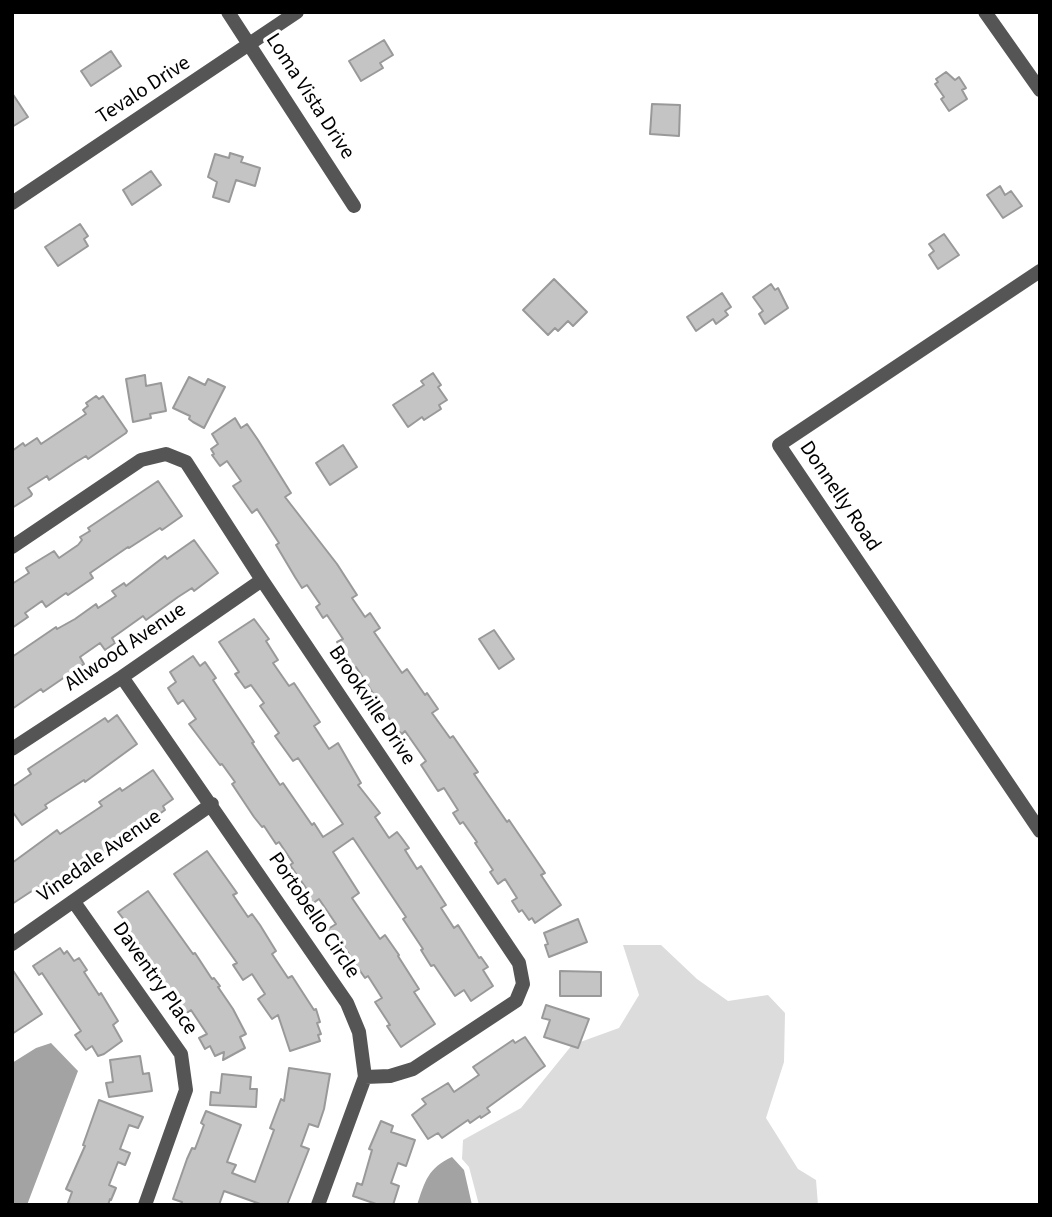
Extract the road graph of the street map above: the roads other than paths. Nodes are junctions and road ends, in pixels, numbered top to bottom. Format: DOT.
graph roads {
  1 [pos="228,12"];
  2 [pos="297,12"];
  3 [pos="985,12"];
  4 [pos="250,46"];
  5 [pos="1040,90"];
  6 [pos="12,203"];
  7 [pos="354,206"];
  8 [pos="1040,271"];
  9 [pos="12,547"];
  10 [pos="262,580"];
  11 [pos="122,677"];
  12 [pos="12,749"];
  13 [pos="212,804"];
  14 [pos="1040,831"];
  15 [pos="74,902"];
  16 [pos="12,944"];
  17 [pos="365,1077"];
  18 [pos="145,1205"];
  19 [pos="318,1205"];
  1 -- 4 [label="street, Loma Vista Drive"];
  2 -- 4 [label="street, Tevalo Drive"];
  3 -- 5 [label="street"];
  4 -- 6 [label="street, Tevalo Drive"];
  4 -- 7 [label="street, Loma Vista Drive"];
  8 -- 14 [label="street, Donnelly Road"];
  9 -- 10 [label="street, Brookville Drive"];
  10 -- 11 [label="street, Allwood Avenue"];
  10 -- 17 [label="street, Brookville Drive"];
  11 -- 12 [label="street, Allwood Avenue"];
  11 -- 13 [label="street, Portobello Circle"];
  13 -- 15 [label="street, Vinedale Avenue"];
  13 -- 17 [label="street, Portobello Circle"];
  15 -- 16 [label="street, Vinedale Avenue"];
  15 -- 18 [label="street, Daventry Place"];
  17 -- 19 [label="street, Portobello Circle"];
}
